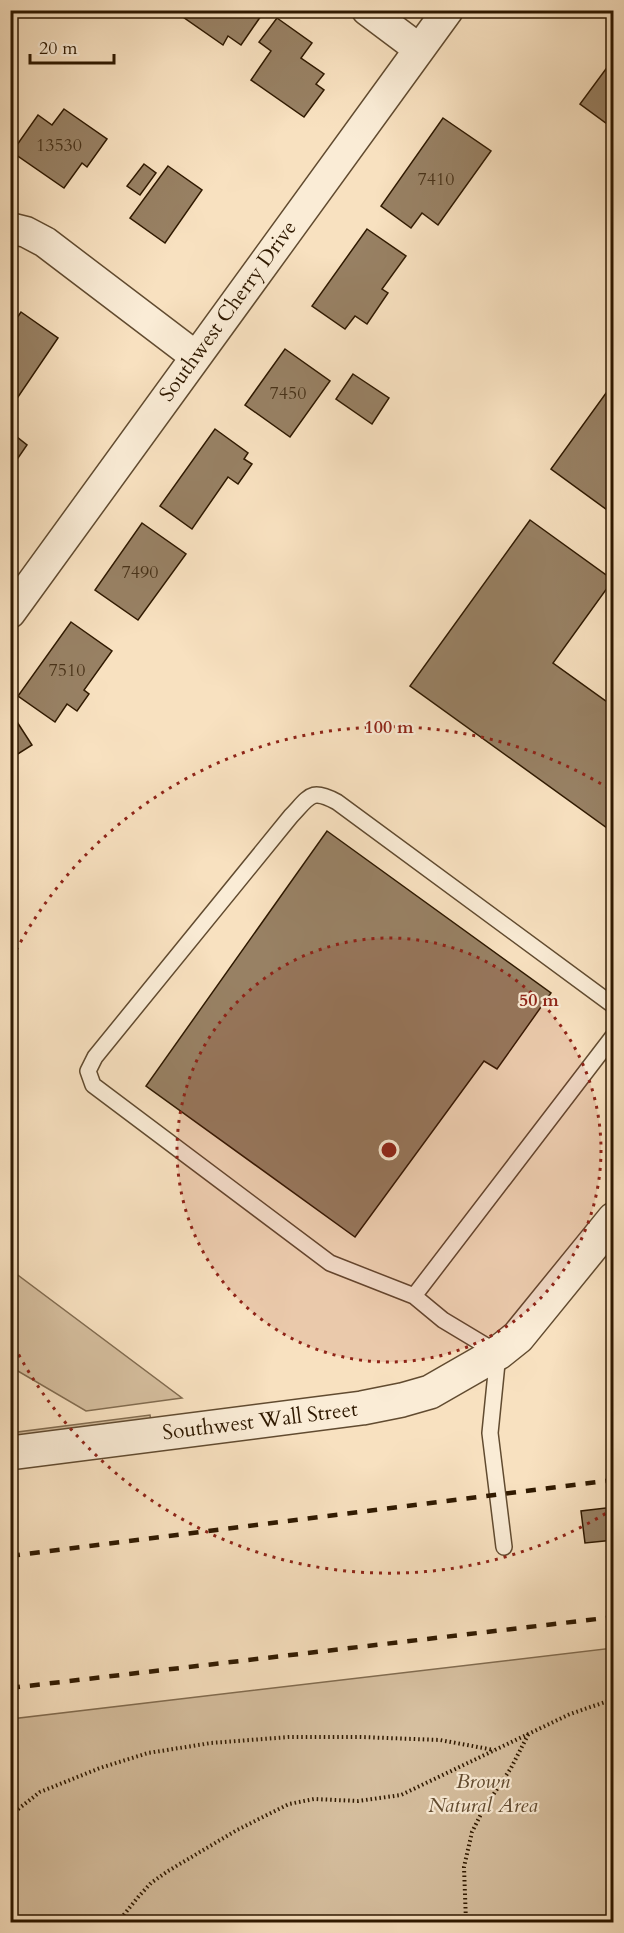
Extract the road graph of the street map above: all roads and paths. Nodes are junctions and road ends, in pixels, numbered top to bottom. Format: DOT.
graph roads {
  1 [pos="367,10"];
  2 [pos="448,10"];
  3 [pos="419,49"];
  4 [pos="10,228"];
  5 [pos="195,356"];
  6 [pos="10,613"];
  7 [pos="614,1006"];
  8 [pos="614,1035"];
  9 [pos="614,1219"];
  10 [pos="414,1296"];
  11 [pos="498,1353"];
  12 [pos="10,1453"];
  13 [pos="504,1547"];
  14 [pos="614,1700"];
  15 [pos="529,1733"];
  16 [pos="494,1750"];
  17 [pos="10,1813"];
  18 [pos="118,1923"];
  19 [pos="466,1923"];
  1 -- 3 [label="street"];
  2 -- 3 [label="street, Southwest Cherry Drive"];
  3 -- 5 [label="street, Southwest Cherry Drive"];
  4 -- 5 [label="street"];
  5 -- 6 [label="street, Southwest Cherry Drive"];
  7 -- 10 [label="lane"];
  8 -- 10 [label="lane"];
  9 -- 11 [label="street, Southwest Wall Street"];
  10 -- 11 [label="lane"];
  11 -- 12 [label="street, Southwest Wall Street"];
  11 -- 13 [label="lane"];
  14 -- 15 [label="path"];
  15 -- 16 [label="path"];
  15 -- 19 [label="path"];
  16 -- 17 [label="path"];
  16 -- 18 [label="path"];
}
